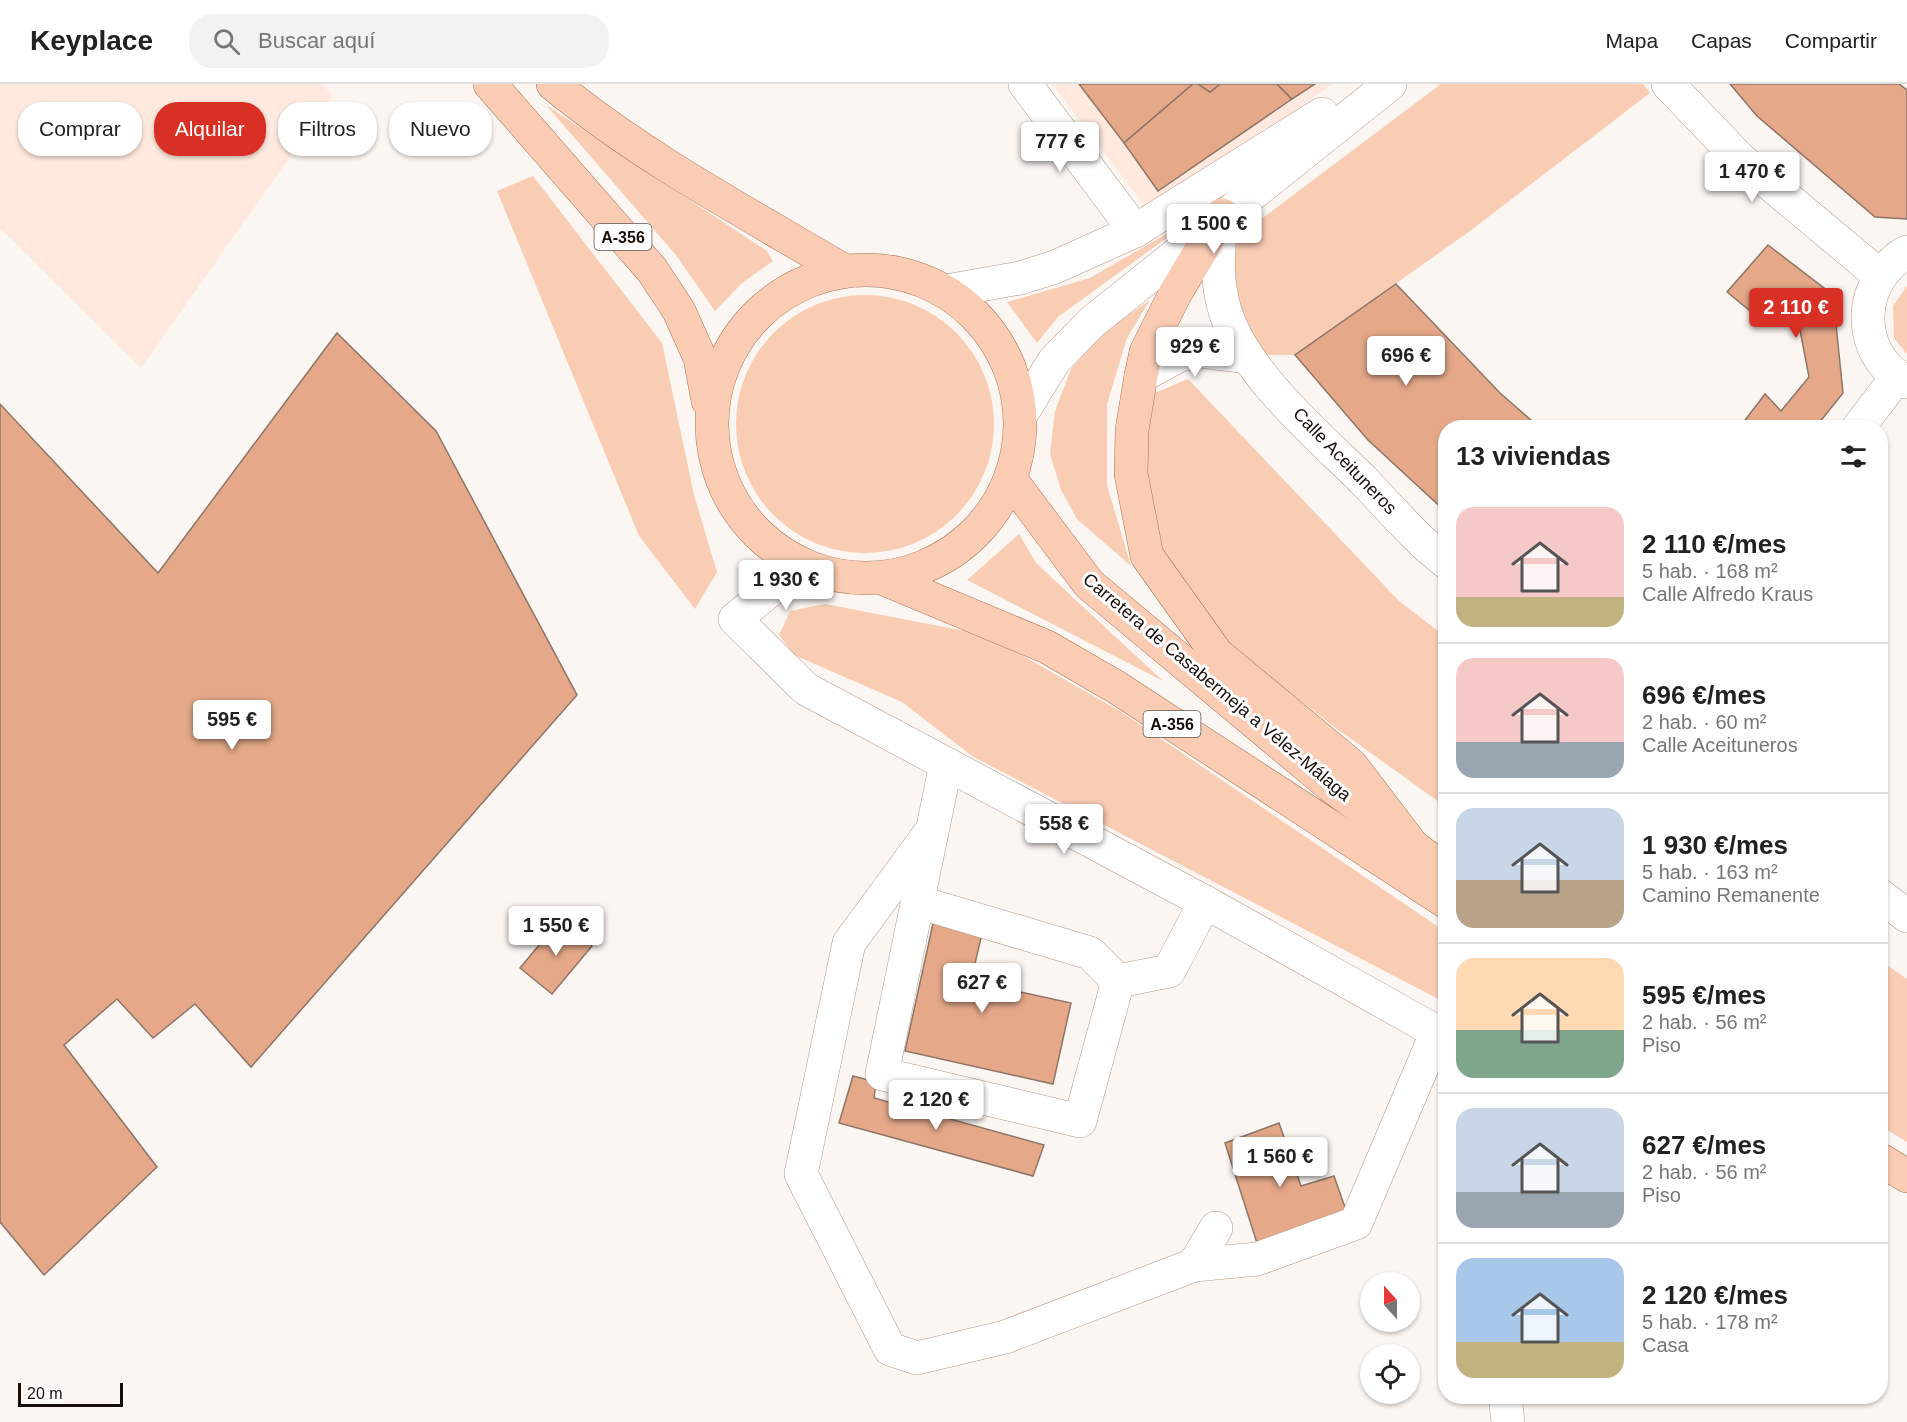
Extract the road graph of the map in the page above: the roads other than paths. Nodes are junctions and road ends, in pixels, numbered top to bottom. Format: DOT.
graph roads {
  1 [pos="490,84"];
  2 [pos="554,84"];
  3 [pos="1025,84"];
  4 [pos="1369,84"];
  5 [pos="1390,84"];
  6 [pos="1668,84"];
  7 [pos="1222,215"];
  8 [pos="1135,231"];
  9 [pos="1907,252"];
  10 [pos="843,270"];
  11 [pos="1879,275"];
  12 [pos="947,291"];
  13 [pos="1247,357"];
  14 [pos="1141,376"];
  15 [pos="1902,380"];
  16 [pos="1022,412"];
  17 [pos="711,415"];
  18 [pos="1865,420"];
  19 [pos="1011,480"];
  20 [pos="1438,554"];
  21 [pos="797,563"];
  22 [pos="882,578"];
  23 [pos="946,764"];
  24 [pos="933,830"];
  25 [pos="1412,845"];
  26 [pos="1438,865"];
  27 [pos="1438,897"];
  28 [pos="1888,901"];
  29 [pos="918,902"];
  30 [pos="1205,902"];
  31 [pos="1907,916"];
  32 [pos="1118,981"];
  33 [pos="1438,1032"];
  34 [pos="1438,1046"];
  35 [pos="1888,1164"];
  36 [pos="1907,1176"];
  37 [pos="1216,1228"];
  38 [pos="1194,1265"];
  39 [pos="1506,1404"];
  40 [pos="1508,1422"];
  1 -- 17 [label="main road, A-356"];
  2 -- 10 [label="main road, A-356"];
  3 -- 8 [label="street"];
  4 -- 8 [label="street"];
  5 -- 7 [label="street"];
  6 -- 11 [label="street"];
  7 -- 13 [label="street, Calle Aceituneros"];
  7 -- 14 [label="main road"];
  7 -- 16 [label="street"];
  8 -- 12 [label="street"];
  9 -- 11 [label="street"];
  10 -- 12 [label="main road, A-356"];
  10 -- 17 [label="main road, A-356"];
  11 -- 15 [label="street"];
  12 -- 16 [label="main road, A-356"];
  13 -- 14 [label="street"];
  13 -- 20 [label="street, Calle Aceituneros"];
  14 -- 25 [label="main road"];
  15 -- 18 [label="street"];
  16 -- 19 [label="main road, A-356"];
  17 -- 21 [label="main road, A-356"];
  19 -- 22 [label="main road, A-356"];
  19 -- 25 [label="main road, Carretera de Casabermeja a Vélez-Málaga / A-356"];
  21 -- 22 [label="main road, A-356"];
  21 -- 23 [label="street"];
  22 -- 27 [label="main road, Carretera de Casabermeja a Vélez-Málaga / A-356"];
  23 -- 24 [label="street"];
  23 -- 30 [label="street"];
  24 -- 29 [label="street"];
  24 -- 38 [label="street"];
  25 -- 26 [label="main road, Carretera de Casabermeja a Vélez-Málaga / A-356"];
  28 -- 31 [label="street"];
  29 -- 32 [label="street"];
  29 -- 32 [label="street"];
  30 -- 32 [label="street"];
  30 -- 33 [label="street"];
  34 -- 38 [label="street"];
  35 -- 36 [label="main road"];
  37 -- 38 [label="street"];
  39 -- 40 [label="street"];
}
